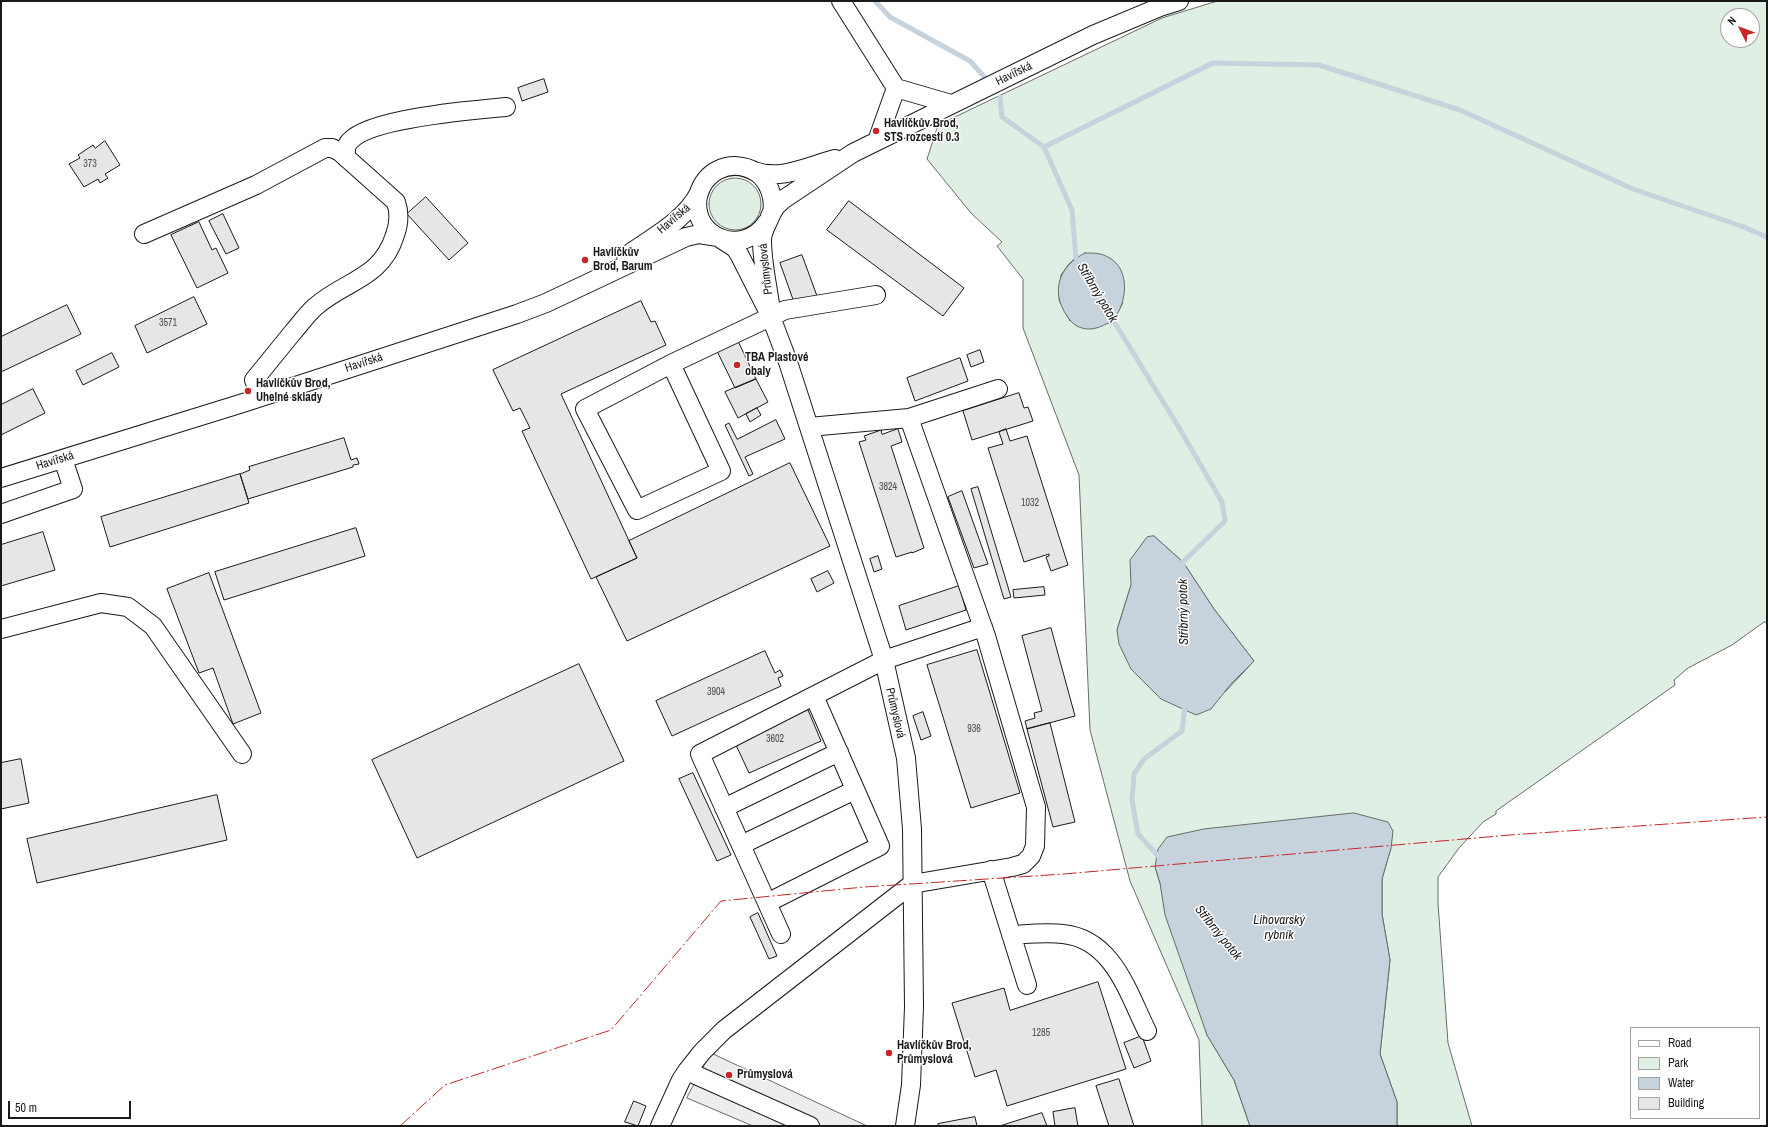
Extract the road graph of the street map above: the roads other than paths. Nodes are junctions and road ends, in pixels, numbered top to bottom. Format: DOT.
graph roads {
  1 [pos="841,1"];
  2 [pos="1179,1"];
  3 [pos="896,88"];
  4 [pos="951,104"];
  5 [pos="506,107"];
  6 [pos="877,141"];
  7 [pos="853,153"];
  8 [pos="346,158"];
  9 [pos="754,171"];
  10 [pos="699,193"];
  11 [pos="769,219"];
  12 [pos="144,234"];
  13 [pos="719,238"];
  14 [pos="587,284"];
  15 [pos="876,295"];
  16 [pos="771,317"];
  17 [pos="671,364"];
  18 [pos="998,389"];
  19 [pos="260,397"];
  20 [pos="909,418"];
  21 [pos="810,427"];
  22 [pos="62,459"];
  23 [pos="1,478"];
  24 [pos="1,514"];
  25 [pos="983,628"];
  26 [pos="1,629"];
  27 [pos="884,660"];
  28 [pos="814,696"];
  29 [pos="839,752"];
  30 [pos="242,754"];
  31 [pos="855,790"];
  32 [pos="724,808"];
  33 [pos="741,845"];
  34 [pos="991,870"];
  35 [pos="912,884"];
  36 [pos="767,903"];
  37 [pos="781,934"];
  38 [pos="1011,935"];
  39 [pos="1027,985"];
  40 [pos="1147,1031"];
  41 [pos="687,1071"];
  42 [pos="788,1121"];
  43 [pos="660,1126"];
  44 [pos="810,1126"];
  45 [pos="905,1126"];
  1 -- 3 [label="street"];
  2 -- 4 [label="street, Havířská"];
  3 -- 4 [label="street"];
  3 -- 6 [label="street"];
  4 -- 6 [label="street, Havířská"];
  5 -- 8 [label="street"];
  6 -- 7 [label="street, Havířská"];
  7 -- 9 [label="street, Havířská"];
  7 -- 11 [label="street, Havířská"];
  8 -- 12 [label="street"];
  8 -- 19 [label="street"];
  9 -- 10 [label="street, Havířská"];
  9 -- 11 [label="street"];
  10 -- 13 [label="street, Havířská"];
  10 -- 14 [label="street, Havířská"];
  11 -- 13 [label="street, Havířská"];
  11 -- 16 [label="street, Průmyslová"];
  13 -- 14 [label="street, Havířská"];
  13 -- 16 [label="street, Průmyslová"];
  14 -- 19 [label="street, Havířská"];
  15 -- 16 [label="street"];
  16 -- 17 [label="street"];
  16 -- 21 [label="street, Průmyslová"];
  17 -- 17 [label="street"];
  18 -- 20 [label="street"];
  19 -- 22 [label="street, Havířská"];
  20 -- 21 [label="street"];
  20 -- 25 [label="street"];
  21 -- 27 [label="street, Průmyslová"];
  22 -- 23 [label="street, Havířská"];
  22 -- 24 [label="street"];
  25 -- 27 [label="street"];
  25 -- 34 [label="street"];
  26 -- 30 [label="street"];
  27 -- 28 [label="street"];
  27 -- 35 [label="street, Průmyslová"];
  28 -- 29 [label="street"];
  28 -- 32 [label="street"];
  29 -- 31 [label="street"];
  29 -- 32 [label="street"];
  31 -- 33 [label="street"];
  31 -- 36 [label="street"];
  32 -- 33 [label="street"];
  33 -- 36 [label="street"];
  34 -- 35 [label="street"];
  34 -- 38 [label="street"];
  35 -- 41 [label="street"];
  35 -- 45 [label="street, Průmyslová"];
  36 -- 37 [label="street"];
  38 -- 39 [label="street"];
  38 -- 40 [label="street"];
  41 -- 42 [label="street"];
  41 -- 43 [label="street"];
  42 -- 44 [label="street"];
}
